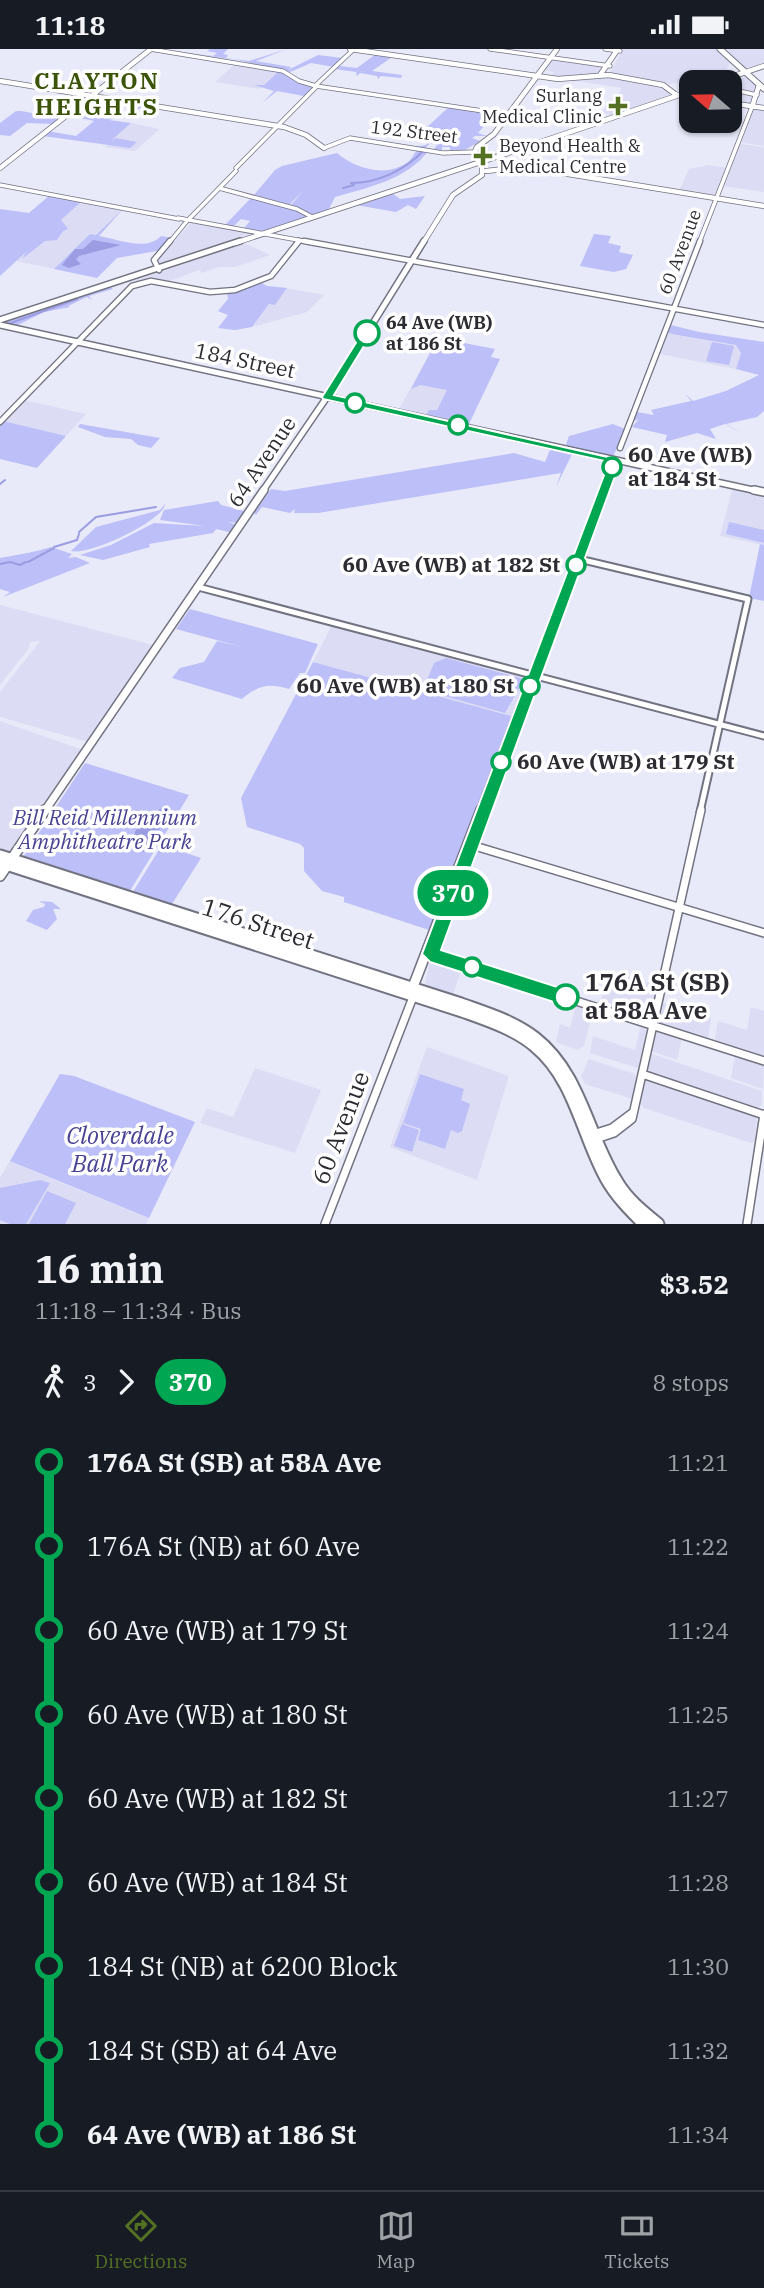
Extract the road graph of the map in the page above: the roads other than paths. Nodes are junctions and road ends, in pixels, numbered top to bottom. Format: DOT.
graph roads {
  1 [pos="151,49"];
  2 [pos="352,49"];
  3 [pos="494,49"];
  4 [pos="557,49"];
  5 [pos="605,49"];
  6 [pos="721,49"];
  7 [pos="619,50"];
  8 [pos="551,57"];
  9 [pos="609,66"];
  10 [pos="764,67"];
  11 [pos="120,72"];
  12 [pos="746,73"];
  13 [pos="742,74"];
  14 [pos="605,75"];
  15 [pos="536,76"];
  16 [pos="1,82"];
  17 [pos="317,85"];
  18 [pos="742,89"];
  19 [pos="761,89"];
  20 [pos="89,96"];
  21 [pos="678,96"];
  22 [pos="742,106"];
  23 [pos="753,107"];
  24 [pos="764,109"];
  25 [pos="509,115"];
  26 [pos="222,117"];
  27 [pos="276,126"];
  28 [pos="483,144"];
  29 [pos="532,145"];
  30 [pos="325,148"];
  31 [pos="474,152"];
  32 [pos="482,165"];
  33 [pos="0,168"];
  34 [pos="437,178"];
  35 [pos="0,185"];
  36 [pos="462,187"];
  37 [pos="219,189"];
  38 [pos="457,194"];
  39 [pos="716,199"];
  40 [pos="764,206"];
  41 [pos="330,213"];
  42 [pos="309,219"];
  43 [pos="190,220"];
  44 [pos="254,234"];
  45 [pos="267,234"];
  46 [pos="430,235"];
  47 [pos="299,241"];
  48 [pos="232,246"];
  49 [pos="183,262"];
  50 [pos="413,262"];
  51 [pos="158,269"];
  52 [pos="142,279"];
  53 [pos="213,293"];
  54 [pos="33,308"];
  55 [pos="675,309"];
  56 [pos="0,319"];
  57 [pos="764,325"];
  58 [pos="0,326"];
  59 [pos="78,344"];
  60 [pos="329,397"];
  61 [pos="0,422"];
  62 [pos="629,425"];
  63 [pos="620,448"];
  64 [pos="615,460"];
  65 [pos="764,492"];
  66 [pos="579,559"];
  67 [pos="200,588"];
  68 [pos="534,675"];
  69 [pos="720,724"];
  70 [pos="764,736"];
  71 [pos="59,789"];
  72 [pos="53,807"];
  73 [pos="470,845"];
  74 [pos="0,856"];
  75 [pos="9,863"];
  76 [pos="0,876"];
  77 [pos="0,884"];
  78 [pos="447,904"];
  79 [pos="680,908"];
  80 [pos="764,933"];
  81 [pos="428,954"];
  82 [pos="413,993"];
  83 [pos="653,1026"];
  84 [pos="764,1061"];
  85 [pos="642,1074"];
  86 [pos="764,1114"];
  87 [pos="591,1137"];
  88 [pos="325,1224"];
  89 [pos="644,1224"];
  90 [pos="658,1224"];
  91 [pos="747,1224"];
  1 -- 11 [label="main road"];
  1 -- 11 [label="main road"];
  1 -- 17 [label="street"];
  2 -- 15 [label="main road"];
  2 -- 17 [label="street"];
  3 -- 8 [label="street"];
  4 -- 8 [label="main road"];
  5 -- 7 [label="street"];
  6 -- 12 [label="highway"];
  7 -- 9 [label="main road"];
  8 -- 9 [label="street"];
  8 -- 15 [label="main road"];
  9 -- 14 [label="main road"];
  10 -- 12 [label="main road"];
  11 -- 20 [label="main road"];
  11 -- 20 [label="main road"];
  12 -- 13 [label="main road"];
  12 -- 19 [label="highway"];
  14 -- 15 [label="main road"];
  14 -- 21 [label="main road"];
  15 -- 25 [label="main road"];
  16 -- 20 [label="main road"];
  17 -- 25 [label="street"];
  17 -- 27 [label="street"];
  18 -- 19 [label="street"];
  19 -- 23 [label="main road, 60 Avenue"];
  20 -- 26 [label="main road"];
  20 -- 26 [label="main road"];
  20 -- 33 [label="main road"];
  21 -- 29 [label="main road"];
  22 -- 23 [label="main road"];
  23 -- 24 [label="main road"];
  23 -- 39 [label="street, 60 Avenue"];
  25 -- 28 [label="main road"];
  26 -- 27 [label="main road"];
  26 -- 27 [label="main road"];
  27 -- 30 [label="main road"];
  27 -- 37 [label="street"];
  28 -- 31 [label="main road"];
  28 -- 32 [label="main road"];
  29 -- 32 [label="main road"];
  29 -- 32 [label="main road"];
  30 -- 31 [label="street, 192 Street"];
  31 -- 32 [label="main road"];
  32 -- 34 [label="main road"];
  32 -- 34 [label="main road"];
  32 -- 36 [label="main road"];
  32 -- 38 [label="main road"];
  32 -- 39 [label="main road"];
  34 -- 41 [label="main road"];
  35 -- 43 [label="street"];
  36 -- 38 [label="main road"];
  36 -- 46 [label="main road"];
  37 -- 42 [label="street"];
  37 -- 43 [label="street"];
  38 -- 46 [label="main road"];
  39 -- 40 [label="main road"];
  39 -- 55 [label="street, 60 Avenue"];
  41 -- 42 [label="main road"];
  41 -- 42 [label="main road"];
  42 -- 45 [label="main road"];
  43 -- 44 [label="street"];
  43 -- 45 [label="street"];
  43 -- 51 [label="street"];
  44 -- 45 [label="main road"];
  44 -- 48 [label="main road"];
  45 -- 47 [label="street"];
  45 -- 48 [label="main road"];
  46 -- 50 [label="main road"];
  47 -- 50 [label="street"];
  47 -- 53 [label="street"];
  48 -- 49 [label="main road"];
  49 -- 51 [label="main road"];
  49 -- 51 [label="main road"];
  50 -- 55 [label="street"];
  50 -- 60 [label="main road"];
  51 -- 52 [label="main road"];
  51 -- 52 [label="main road"];
  52 -- 53 [label="street"];
  52 -- 54 [label="main road"];
  52 -- 59 [label="street"];
  54 -- 56 [label="main road"];
  54 -- 56 [label="main road"];
  55 -- 57 [label="street"];
  55 -- 62 [label="street, 60 Avenue"];
  58 -- 59 [label="main road, 184 Street"];
  59 -- 60 [label="main road, 184 Street"];
  59 -- 61 [label="street"];
  60 -- 64 [label="main road, 184 Street"];
  60 -- 67 [label="main road, 64 Avenue"];
  60 -- 67 [label="main road, 64 Avenue"];
  62 -- 63 [label="street, 60 Avenue"];
  63 -- 64 [label="street, 60 Avenue"];
  64 -- 65 [label="main road, 184 Street"];
  64 -- 66 [label="main road, 60 Avenue"];
  66 -- 68 [label="main road, 60 Avenue"];
  66 -- 69 [label="street"];
  67 -- 68 [label="street"];
  67 -- 71 [label="main road, 64 Avenue"];
  67 -- 72 [label="main road, 64 Avenue"];
  68 -- 69 [label="street"];
  68 -- 73 [label="main road, 60 Avenue"];
  69 -- 70 [label="street"];
  69 -- 79 [label="street"];
  71 -- 72 [label="main road"];
  71 -- 75 [label="main road, 64 Avenue"];
  72 -- 75 [label="main road, 64 Avenue"];
  73 -- 78 [label="main road, 60 Avenue"];
  73 -- 78 [label="main road, 60 Avenue"];
  73 -- 79 [label="street"];
  74 -- 75 [label="highway, 176 Street"];
  75 -- 76 [label="main road, 64 Avenue"];
  75 -- 77 [label="main road, 64 Avenue"];
  75 -- 82 [label="highway, 176 Street"];
  78 -- 81 [label="main road, 60 Avenue"];
  78 -- 81 [label="main road, 60 Avenue"];
  79 -- 80 [label="street"];
  79 -- 83 [label="street"];
  81 -- 82 [label="main road, 60 Avenue"];
  81 -- 83 [label="street"];
  82 -- 87 [label="highway, 176 Street"];
  82 -- 88 [label="street, 60 Avenue"];
  83 -- 84 [label="street"];
  83 -- 85 [label="street"];
  85 -- 86 [label="street"];
  85 -- 87 [label="street"];
  86 -- 91 [label="street"];
  87 -- 89 [label="highway"];
  87 -- 90 [label="highway"];
}
